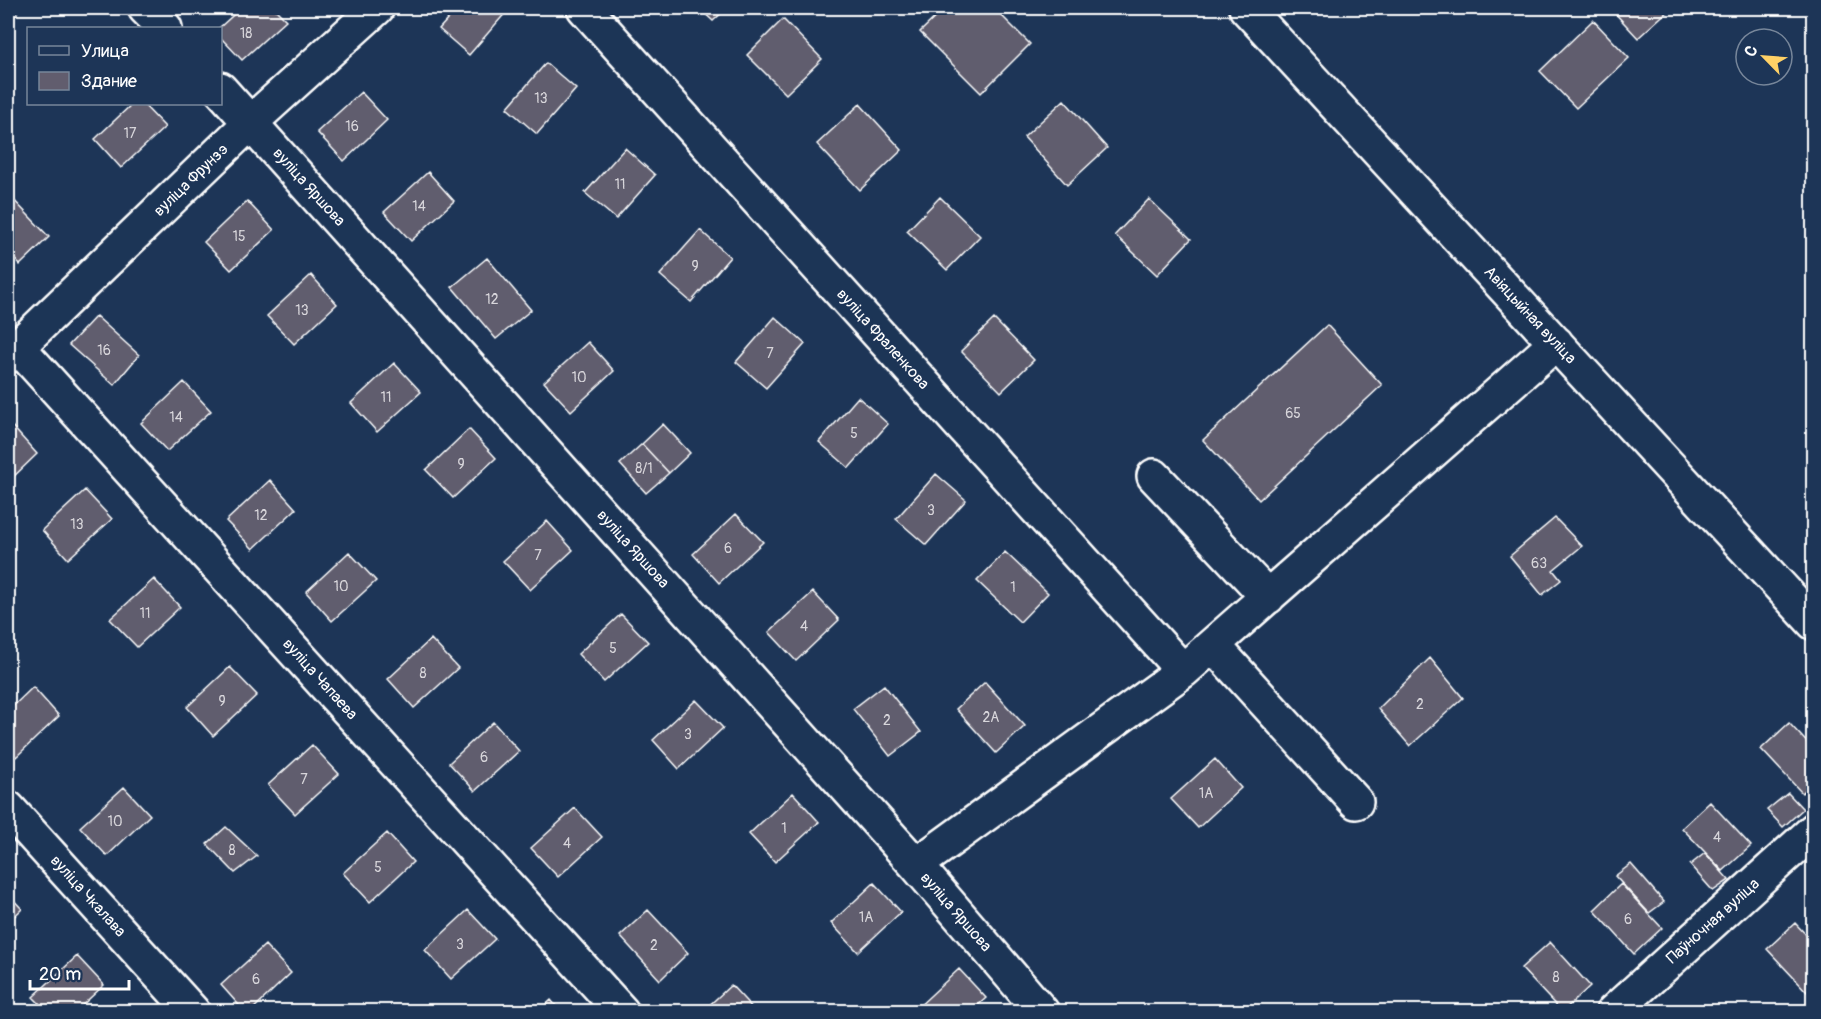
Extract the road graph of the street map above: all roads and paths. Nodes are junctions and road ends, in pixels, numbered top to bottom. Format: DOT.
graph roads {
  1 [pos="145,8"];
  2 [pos="376,8"];
  3 [pos="584,8"];
  4 [pos="1246,8"];
  5 [pos="164,27"];
  6 [pos="222,91"];
  7 [pos="251,122"];
  8 [pos="1556,343"];
  9 [pos="13,351"];
  10 [pos="1154,476"];
  11 [pos="1268,597"];
  12 [pos="1814,623"];
  13 [pos="1214,645"];
  14 [pos="1183,671"];
  15 [pos="1356,802"];
  16 [pos="8,808"];
  17 [pos="1814,830"];
  18 [pos="916,865"];
  19 [pos="193,1011"];
  20 [pos="622,1011"];
  21 [pos="1042,1011"];
  22 [pos="1613,1011"];
  1 -- 5 [label="street"];
  2 -- 7 [label="street, вуліца Фрунзэ"];
  3 -- 14 [label="street, вуліца Фраленкова"];
  4 -- 8 [label="street, Авіяцыйная вуліца"];
  6 -- 7 [label="street, вуліца Яршова"];
  7 -- 9 [label="street, вуліца Фрунзэ"];
  7 -- 18 [label="street, вуліца Яршова"];
  8 -- 11 [label="street"];
  8 -- 12 [label="street, Авіяцыйная вуліца"];
  9 -- 20 [label="street, вуліца Чапаева"];
  10 -- 11 [label="street"];
  11 -- 13 [label="street"];
  13 -- 14 [label="street"];
  13 -- 15 [label="street"];
  14 -- 18 [label="street"];
  16 -- 19 [label="street, вуліца Чкалава"];
  17 -- 22 [label="street, Паўночная вуліца"];
  18 -- 21 [label="street, вуліца Яршова"];
}
